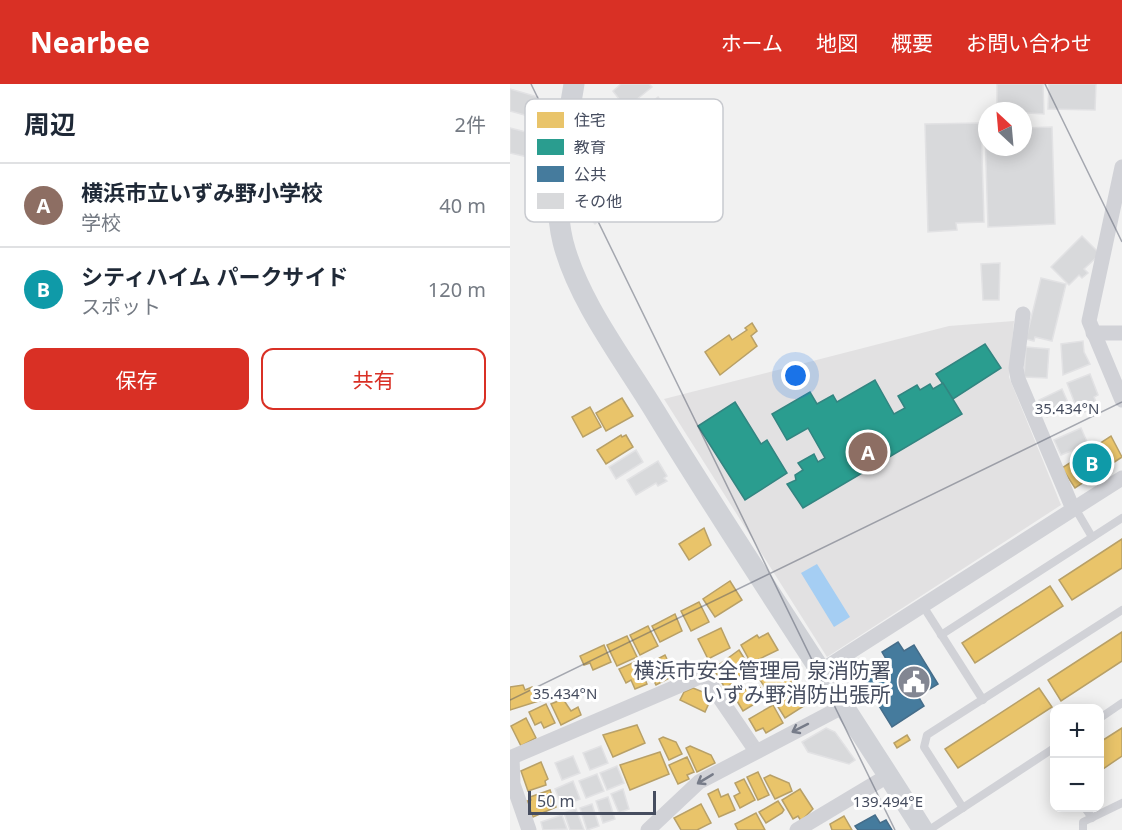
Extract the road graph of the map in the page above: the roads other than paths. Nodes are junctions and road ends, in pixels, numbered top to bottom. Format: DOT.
graph roads {
  1 [pos="574,84"];
  2 [pos="571,99"];
  3 [pos="1122,167"];
  4 [pos="561,222"];
  5 [pos="1023,314"];
  6 [pos="1094,333"];
  7 [pos="1122,333"];
  8 [pos="1122,400"];
  9 [pos="1122,478"];
  10 [pos="1074,508"];
  11 [pos="1122,518"];
  12 [pos="1092,537"];
  13 [pos="922,606"];
  14 [pos="1122,610"];
  15 [pos="941,635"];
  16 [pos="822,670"];
  17 [pos="983,700"];
  18 [pos="1122,703"];
  19 [pos="844,706"];
  20 [pos="1104,715"];
  21 [pos="1050,750"];
  22 [pos="756,751"];
  23 [pos="889,775"];
  24 [pos="1122,803"];
  25 [pos="963,808"];
  26 [pos="1088,812"];
  27 [pos="1092,818"];
  28 [pos="529,830"];
  29 [pos="648,830"];
  30 [pos="797,830"];
  31 [pos="923,830"];
  32 [pos="929,830"];
  33 [pos="1083,830"];
  1 -- 2 [label="street"];
  3 -- 6 [label="street"];
  4 -- 16 [label="street"];
  5 -- 10 [label="street"];
  6 -- 7 [label="street"];
  6 -- 8 [label="street"];
  9 -- 10 [label="street"];
  10 -- 12 [label="lane"];
  10 -- 13 [label="street"];
  11 -- 12 [label="lane"];
  12 -- 15 [label="lane"];
  13 -- 15 [label="lane"];
  13 -- 16 [label="street"];
  14 -- 17 [label="lane"];
  15 -- 17 [label="lane"];
  16 -- 19 [label="street"];
  17 -- 25 [label="lane"];
  18 -- 20 [label="lane"];
  19 -- 22 [label="street, one-way"];
  19 -- 23 [label="street"];
  21 -- 25 [label="lane"];
  22 -- 28 [label="street"];
  22 -- 29 [label="street, one-way"];
  23 -- 30 [label="street"];
  23 -- 31 [label="street"];
  24 -- 27 [label="lane"];
  25 -- 32 [label="lane"];
  26 -- 27 [label="lane"];
  27 -- 33 [label="lane"];
}
